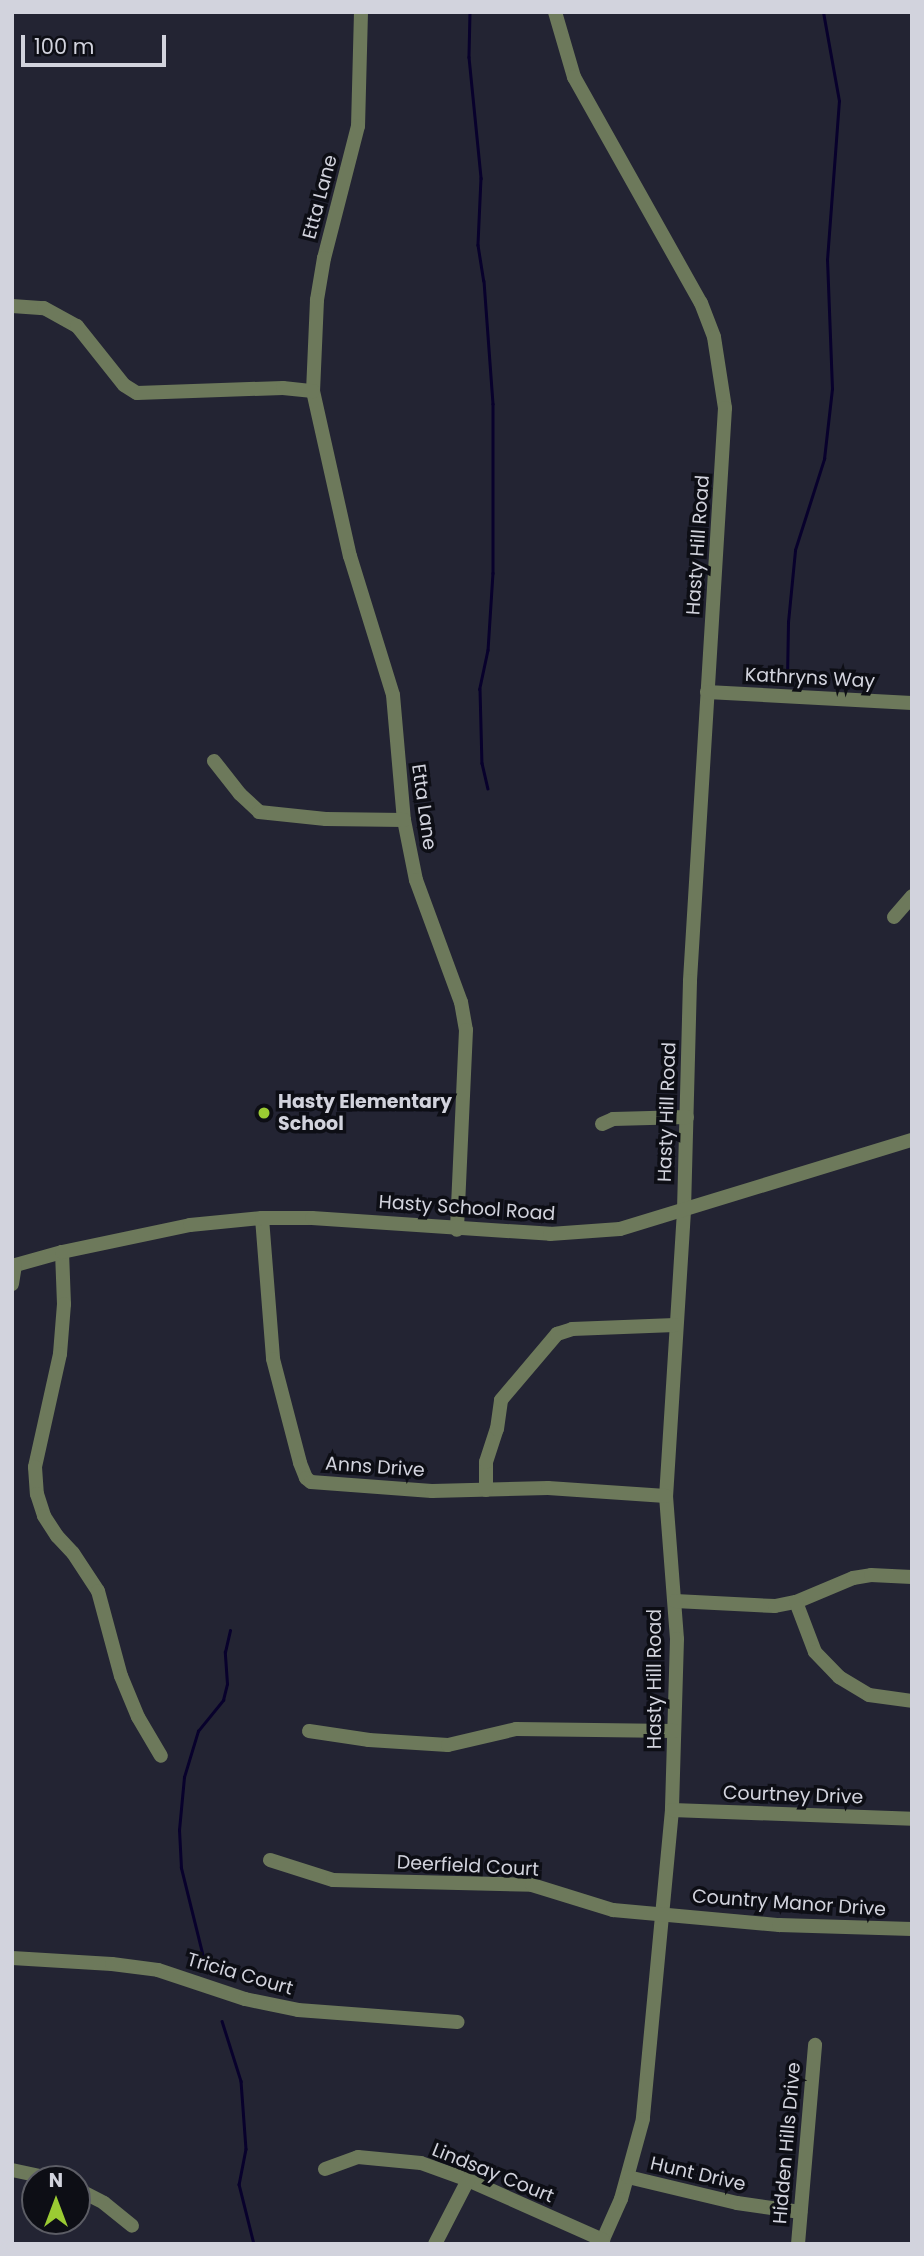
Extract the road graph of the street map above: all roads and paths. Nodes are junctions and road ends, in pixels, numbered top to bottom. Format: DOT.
graph roads {
  1 [pos="361,12"];
  2 [pos="555,12"];
  3 [pos="12,306"];
  4 [pos="313,391"];
  5 [pos="707,692"];
  6 [pos="912,703"];
  7 [pos="214,761"];
  8 [pos="404,820"];
  9 [pos="912,896"];
  10 [pos="894,917"];
  11 [pos="687,1116"];
  12 [pos="602,1124"];
  13 [pos="912,1140"];
  14 [pos="684,1211"];
  15 [pos="262,1218"];
  16 [pos="457,1230"];
  17 [pos="62,1252"];
  18 [pos="14,1266"];
  19 [pos="12,1284"];
  20 [pos="675,1325"];
  21 [pos="486,1490"];
  22 [pos="666,1496"];
  23 [pos="912,1577"];
  24 [pos="675,1601"];
  25 [pos="796,1602"];
  26 [pos="912,1701"];
  27 [pos="309,1731"];
  28 [pos="674,1731"];
  29 [pos="162,1756"];
  30 [pos="672,1810"];
  31 [pos="912,1819"];
  32 [pos="270,1860"];
  33 [pos="664,1914"];
  34 [pos="912,1929"];
  35 [pos="12,1958"];
  36 [pos="458,2022"];
  37 [pos="815,2045"];
  38 [pos="325,2169"];
  39 [pos="628,2177"];
  40 [pos="468,2180"];
  41 [pos="91,2196"];
  42 [pos="800,2212"];
  43 [pos="132,2226"];
  44 [pos="602,2242"];
  45 [pos="435,2244"];
  46 [pos="797,2244"];
  1 -- 4 [label="street, Etta Lane"];
  2 -- 5 [label="street, Hasty Hill Road"];
  3 -- 4 [label="street"];
  4 -- 8 [label="street, Etta Lane"];
  5 -- 6 [label="street, Kathryns Way"];
  5 -- 11 [label="street, Hasty Hill Road"];
  7 -- 8 [label="street"];
  8 -- 16 [label="street, Etta Lane"];
  9 -- 10 [label="street"];
  11 -- 12 [label="street"];
  11 -- 14 [label="street, Hasty Hill Road"];
  13 -- 14 [label="street, Hasty School Road"];
  14 -- 16 [label="street, Hasty School Road"];
  14 -- 20 [label="street, Hasty Hill Road"];
  15 -- 16 [label="street, Hasty School Road"];
  15 -- 17 [label="street, Hasty School Road"];
  15 -- 21 [label="street, Anns Drive"];
  17 -- 18 [label="street, Hasty School Road"];
  17 -- 29 [label="street"];
  18 -- 19 [label="street"];
  20 -- 21 [label="street"];
  20 -- 22 [label="street, Hasty Hill Road"];
  21 -- 22 [label="street, Anns Drive"];
  22 -- 24 [label="street, Hasty Hill Road"];
  23 -- 25 [label="street"];
  24 -- 25 [label="street"];
  24 -- 28 [label="street, Hasty Hill Road"];
  25 -- 26 [label="street"];
  27 -- 28 [label="street"];
  28 -- 30 [label="street, Hasty Hill Road"];
  30 -- 31 [label="street, Courtney Drive"];
  30 -- 33 [label="street, Hasty Hill Road"];
  32 -- 33 [label="street, Deerfield Court"];
  33 -- 34 [label="street, Country Manor Drive"];
  33 -- 39 [label="street, Hasty Hill Road"];
  35 -- 36 [label="street, Tricia Court"];
  37 -- 42 [label="street, Hidden Hills Drive"];
  38 -- 40 [label="street, Lindsay Court"];
  39 -- 42 [label="street, Hunt Drive"];
  39 -- 44 [label="street, Hasty Hill Road"];
  40 -- 44 [label="street, Lindsay Court"];
  40 -- 45 [label="street"];
  41 -- 43 [label="street"];
  42 -- 46 [label="street, Hidden Hills Drive"];
}
